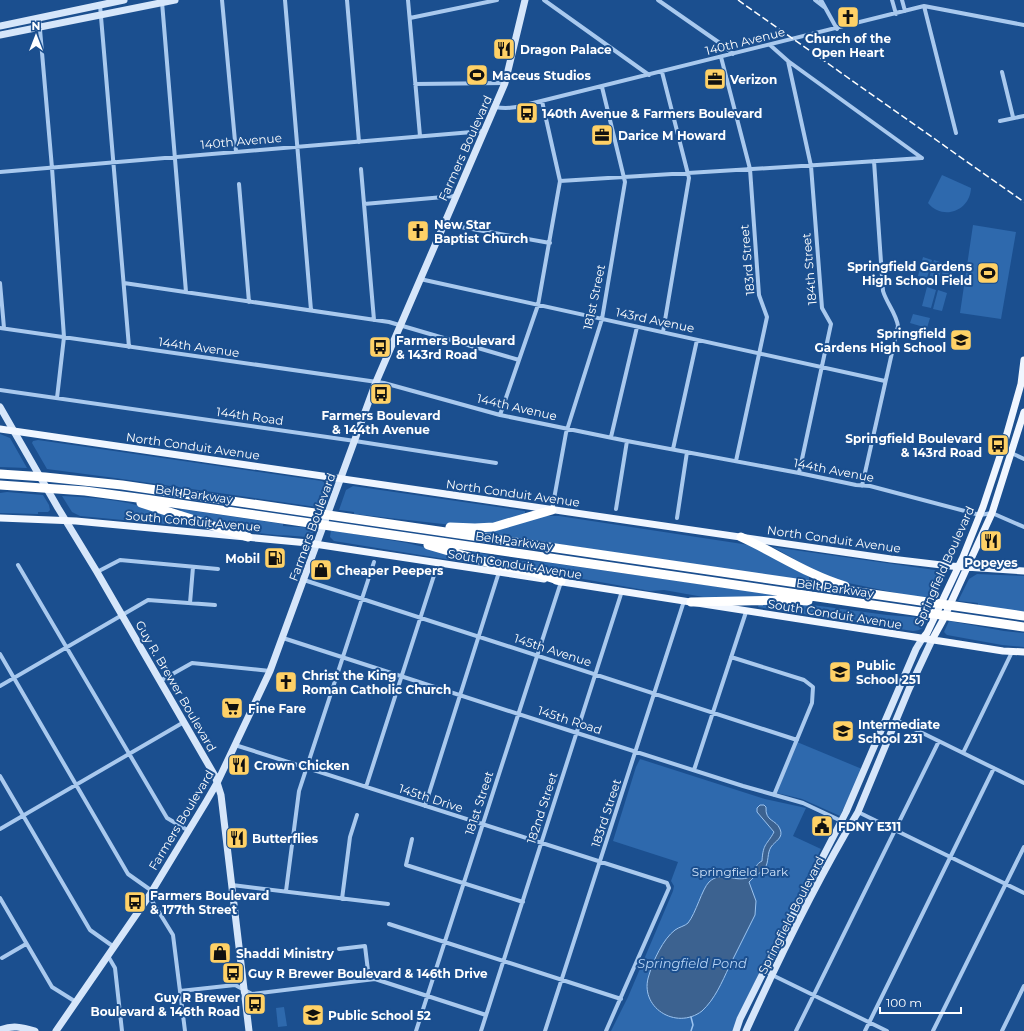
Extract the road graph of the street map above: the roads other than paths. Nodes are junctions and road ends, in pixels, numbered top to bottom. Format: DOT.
graph roads {
  1 [pos="124,0"];
  2 [pos="175,0"];
  3 [pos="222,0"];
  4 [pos="285,0"];
  5 [pos="347,0"];
  6 [pos="408,0"];
  7 [pos="497,0"];
  8 [pos="525,0"];
  9 [pos="544,0"];
  10 [pos="658,0"];
  11 [pos="815,0"];
  12 [pos="821,0"];
  13 [pos="892,0"];
  14 [pos="902,0"];
  15 [pos="161,1"];
  16 [pos="100,5"];
  17 [pos="924,6"];
  18 [pos="825,7"];
  19 [pos="905,11"];
  20 [pos="101,14"];
  21 [pos="896,14"];
  22 [pos="39,18"];
  23 [pos="410,18"];
  24 [pos="1024,25"];
  25 [pos="0,26"];
  26 [pos="40,27"];
  27 [pos="837,29"];
  28 [pos="0,35"];
  29 [pos="770,45"];
  30 [pos="733,54"];
  31 [pos="721,57"];
  32 [pos="788,61"];
  33 [pos="662,72"];
  34 [pos="1002,72"];
  35 [pos="649,75"];
  36 [pos="505,83"];
  37 [pos="415,84"];
  38 [pos="602,87"];
  39 [pos="542,101"];
  40 [pos="495,107"];
  41 [pos="1024,116"];
  42 [pos="1013,117"];
  43 [pos="1000,121"];
  44 [pos="484,131"];
  45 [pos="956,133"];
  46 [pos="420,136"];
  47 [pos="359,142"];
  48 [pos="297,147"];
  49 [pos="236,152"];
  50 [pos="175,157"];
  51 [pos="874,161"];
  52 [pos="113,162"];
  53 [pos="811,166"];
  54 [pos="52,168"];
  55 [pos="361,169"];
  56 [pos="750,169"];
  57 [pos="0,172"];
  58 [pos="687,173"];
  59 [pos="624,177"];
  60 [pos="560,180"];
  61 [pos="239,184"];
  62 [pos="456,196"];
  63 [pos="364,204"];
  64 [pos="444,224"];
  65 [pos="550,243"];
  66 [pos="420,279"];
  67 [pos="0,283"];
  68 [pos="124,283"];
  69 [pos="186,292"];
  70 [pos="249,302"];
  71 [pos="538,305"];
  72 [pos="311,310"];
  73 [pos="602,319"];
  74 [pos="374,320"];
  75 [pos="400,326"];
  76 [pos="637,327"];
  77 [pos="2,328"];
  78 [pos="663,332"];
  79 [pos="64,337"];
  80 [pos="697,340"];
  81 [pos="129,347"];
  82 [pos="760,354"];
  83 [pos="519,360"];
  84 [pos="1024,360"];
  85 [pos="822,367"];
  86 [pos="1023,378"];
  87 [pos="885,381"];
  88 [pos="376,382"];
  89 [pos="0,390"];
  90 [pos="56,398"];
  91 [pos="0,407"];
  92 [pos="1024,412"];
  93 [pos="500,415"];
  94 [pos="567,428"];
  95 [pos="0,429"];
  96 [pos="14,431"];
  97 [pos="611,437"];
  98 [pos="355,441"];
  99 [pos="627,441"];
  100 [pos="673,449"];
  101 [pos="1003,449"];
  102 [pos="687,452"];
  103 [pos="1011,452"];
  104 [pos="1024,459"];
  105 [pos="736,461"];
  106 [pos="496,463"];
  107 [pos="799,473"];
  108 [pos="1,474"];
  109 [pos="341,479"];
  110 [pos="0,485"];
  111 [pos="862,486"];
  112 [pos="105,493"];
  113 [pos="616,509"];
  114 [pos="552,510"];
  115 [pos="992,513"];
  116 [pos="980,515"];
  117 [pos="0,518"];
  118 [pos="677,518"];
  119 [pos="66,520"];
  120 [pos="384,523"];
  121 [pos="1024,527"];
  122 [pos="394,535"];
  123 [pos="248,537"];
  124 [pos="741,537"];
  125 [pos="316,544"];
  126 [pos="374,562"];
  127 [pos="438,563"];
  128 [pos="18,565"];
  129 [pos="193,567"];
  130 [pos="958,567"];
  131 [pos="966,567"];
  132 [pos="218,569"];
  133 [pos="1024,571"];
  134 [pos="97,572"];
  135 [pos="499,572"];
  136 [pos="304,580"];
  137 [pos="561,581"];
  138 [pos="622,592"];
  139 [pos="879,596"];
  140 [pos="362,599"];
  141 [pos="688,602"];
  142 [pos="190,603"];
  143 [pos="214,605"];
  144 [pos="875,606"];
  145 [pos="746,612"];
  146 [pos="122,616"];
  147 [pos="1024,616"];
  148 [pos="421,618"];
  149 [pos="1024,627"];
  150 [pos="479,637"];
  151 [pos="283,638"];
  152 [pos="922,638"];
  153 [pos="932,640"];
  154 [pos="67,647"];
  155 [pos="1012,652"];
  156 [pos="1024,652"];
  157 [pos="0,654"];
  158 [pos="537,656"];
  159 [pos="731,656"];
  160 [pos="344,658"];
  161 [pos="270,671"];
  162 [pos="595,674"];
  163 [pos="401,676"];
  164 [pos="14,678"];
  165 [pos="160,681"];
  166 [pos="0,686"];
  167 [pos="654,694"];
  168 [pos="460,695"];
  169 [pos="713,712"];
  170 [pos="518,714"];
  171 [pos="896,720"];
  172 [pos="184,722"];
  173 [pos="577,733"];
  174 [pos="797,740"];
  175 [pos="939,741"];
  176 [pos="235,745"];
  177 [pos="636,752"];
  178 [pos="129,753"];
  179 [pos="963,753"];
  180 [pos="307,768"];
  181 [pos="994,768"];
  182 [pos="694,770"];
  183 [pos="0,776"];
  184 [pos="218,783"];
  185 [pos="1024,783"];
  186 [pos="76,784"];
  187 [pos="366,787"];
  188 [pos="774,795"];
  189 [pos="425,806"];
  190 [pos="858,812"];
  191 [pos="23,815"];
  192 [pos="357,815"];
  193 [pos="841,820"];
  194 [pos="483,825"];
  195 [pos="850,825"];
  196 [pos="0,829"];
  197 [pos="895,830"];
  198 [pos="189,831"];
  199 [pos="412,839"];
  200 [pos="542,843"];
  201 [pos="1024,847"];
  202 [pos="950,857"];
  203 [pos="600,862"];
  204 [pos="464,883"];
  205 [pos="1006,884"];
  206 [pos="232,885"];
  207 [pos="286,891"];
  208 [pos="150,893"];
  209 [pos="1024,893"];
  210 [pos="0,898"];
  211 [pos="342,899"];
  212 [pos="523,902"];
  213 [pos="388,904"];
  214 [pos="389,924"];
  215 [pos="445,941"];
  216 [pos="26,944"];
  217 [pos="114,947"];
  218 [pos="339,949"];
  219 [pos="108,956"];
  220 [pos="2,958"];
  221 [pos="504,960"];
  222 [pos="764,971"];
  223 [pos="773,975"];
  224 [pos="369,979"];
  225 [pos="562,979"];
  226 [pos="1024,986"];
  227 [pos="244,989"];
  228 [pos="180,991"];
  229 [pos="814,995"];
  230 [pos="427,996"];
  231 [pos="621,999"];
  232 [pos="76,1002"];
  233 [pos="486,1015"];
  234 [pos="869,1022"];
  235 [pos="0,1030"];
  236 [pos="35,1031"];
  237 [pos="56,1031"];
  238 [pos="122,1031"];
  239 [pos="185,1031"];
  240 [pos="249,1031"];
  241 [pos="416,1031"];
  242 [pos="481,1031"];
  243 [pos="545,1031"];
  244 [pos="606,1031"];
  245 [pos="736,1031"];
  246 [pos="746,1031"];
  247 [pos="796,1031"];
  248 [pos="865,1031"];
  249 [pos="887,1031"];
  250 [pos="933,1031"];
  251 [pos="1002,1031"];
  1 -- 16 [label="main road"];
  2 -- 15 [label="main road"];
  3 -- 49 [label="street"];
  4 -- 48 [label="street"];
  5 -- 47 [label="street"];
  6 -- 23 [label="street"];
  7 -- 23 [label="street"];
  8 -- 36 [label="main road, Farmers Boulevard"];
  9 -- 35 [label="street"];
  10 -- 30 [label="street"];
  11 -- 18 [label="street"];
  12 -- 18 [label="street"];
  13 -- 21 [label="street"];
  14 -- 19 [label="street"];
  15 -- 20 [label="main road"];
  15 -- 50 [label="street"];
  16 -- 20 [label="street"];
  16 -- 22 [label="main road"];
  17 -- 19 [label="street, 140th Avenue"];
  17 -- 24 [label="street, 140th Avenue"];
  17 -- 45 [label="street"];
  18 -- 27 [label="street"];
  19 -- 21 [label="street, 140th Avenue"];
  20 -- 26 [label="main road"];
  20 -- 52 [label="street"];
  21 -- 27 [label="street, 140th Avenue"];
  22 -- 25 [label="main road"];
  22 -- 26 [label="street"];
  23 -- 37 [label="street"];
  26 -- 28 [label="main road"];
  26 -- 54 [label="street"];
  27 -- 29 [label="street, 140th Avenue"];
  29 -- 30 [label="street, 140th Avenue"];
  29 -- 32 [label="street"];
  30 -- 31 [label="street, 140th Avenue"];
  31 -- 33 [label="street, 140th Avenue"];
  31 -- 56 [label="street, 183rd Street"];
  32 -- 51 [label="street"];
  32 -- 53 [label="street, 184th Street"];
  33 -- 35 [label="street, 140th Avenue"];
  33 -- 58 [label="street"];
  34 -- 42 [label="street"];
  35 -- 38 [label="street, 140th Avenue"];
  36 -- 37 [label="street"];
  36 -- 40 [label="main road, Farmers Boulevard"];
  37 -- 46 [label="street"];
  38 -- 39 [label="street, 140th Avenue"];
  38 -- 59 [label="street, 181st Street"];
  39 -- 40 [label="street, 140th Avenue"];
  39 -- 60 [label="street"];
  40 -- 44 [label="main road, Farmers Boulevard"];
  41 -- 42 [label="street"];
  42 -- 43 [label="street"];
  44 -- 46 [label="street, 140th Avenue"];
  44 -- 62 [label="main road, Farmers Boulevard"];
  46 -- 47 [label="street, 140th Avenue"];
  47 -- 48 [label="street, 140th Avenue"];
  48 -- 49 [label="street, 140th Avenue"];
  48 -- 72 [label="street"];
  49 -- 50 [label="street, 140th Avenue"];
  50 -- 52 [label="street, 140th Avenue"];
  50 -- 69 [label="street"];
  51 -- 53 [label="street"];
  51 -- 87 [label="street"];
  52 -- 54 [label="street, 140th Avenue"];
  52 -- 68 [label="street"];
  53 -- 56 [label="street"];
  53 -- 85 [label="street, 184th Street"];
  54 -- 57 [label="street, 140th Avenue"];
  54 -- 79 [label="street"];
  55 -- 63 [label="street"];
  56 -- 58 [label="street"];
  56 -- 82 [label="street, 183rd Street"];
  58 -- 59 [label="street"];
  58 -- 78 [label="street"];
  59 -- 60 [label="street"];
  59 -- 73 [label="street, 181st Street"];
  60 -- 65 [label="street"];
  61 -- 70 [label="street"];
  62 -- 63 [label="street"];
  62 -- 64 [label="main road, Farmers Boulevard"];
  63 -- 74 [label="street"];
  64 -- 65 [label="street"];
  64 -- 66 [label="main road, Farmers Boulevard"];
  65 -- 71 [label="street"];
  66 -- 71 [label="street, 143rd Avenue"];
  66 -- 75 [label="main road, Farmers Boulevard"];
  67 -- 77 [label="street"];
  68 -- 69 [label="street"];
  68 -- 81 [label="street"];
  69 -- 70 [label="street"];
  70 -- 72 [label="street"];
  71 -- 73 [label="street, 143rd Avenue"];
  71 -- 83 [label="street"];
  72 -- 74 [label="street"];
  73 -- 76 [label="street, 143rd Avenue"];
  73 -- 94 [label="street, 181st Street"];
  74 -- 75 [label="street"];
  75 -- 83 [label="street"];
  75 -- 88 [label="main road, Farmers Boulevard"];
  76 -- 78 [label="street, 143rd Avenue"];
  76 -- 97 [label="street"];
  77 -- 79 [label="street, 144th Avenue"];
  78 -- 80 [label="street, 143rd Avenue"];
  79 -- 81 [label="street, 144th Avenue"];
  79 -- 90 [label="street"];
  80 -- 82 [label="street, 143rd Avenue"];
  80 -- 100 [label="street"];
  81 -- 88 [label="street, 144th Avenue"];
  82 -- 85 [label="street, 143rd Avenue"];
  82 -- 105 [label="street, 183rd Street"];
  83 -- 93 [label="street"];
  84 -- 86 [label="main road, Springfield Boulevard"];
  85 -- 87 [label="street, 143rd Avenue"];
  85 -- 107 [label="street, 184th Street"];
  86 -- 101 [label="main road, Springfield Boulevard"];
  87 -- 111 [label="street"];
  88 -- 93 [label="street, 144th Avenue"];
  88 -- 98 [label="main road, Farmers Boulevard"];
  89 -- 90 [label="street, 144th Road"];
  90 -- 98 [label="street, 144th Road"];
  91 -- 96 [label="main road, Guy R. Brewer Boulevard"];
  92 -- 103 [label="main road, Springfield Boulevard"];
  93 -- 94 [label="street, 144th Avenue"];
  94 -- 97 [label="street, 144th Avenue"];
  94 -- 114 [label="street, 181st Street"];
  95 -- 96 [label="main road, North Conduit Avenue"];
  96 -- 109 [label="main road, North Conduit Avenue"];
  96 -- 119 [label="main road, Guy R. Brewer Boulevard"];
  97 -- 99 [label="street, 144th Avenue"];
  98 -- 106 [label="street, 144th Road"];
  98 -- 109 [label="main road, Farmers Boulevard"];
  99 -- 100 [label="street, 144th Avenue"];
  99 -- 113 [label="street"];
  100 -- 102 [label="street, 144th Avenue"];
  101 -- 103 [label="street"];
  101 -- 116 [label="main road, Springfield Boulevard"];
  102 -- 105 [label="street, 144th Avenue"];
  102 -- 118 [label="street"];
  103 -- 104 [label="street"];
  103 -- 115 [label="main road, Springfield Boulevard"];
  105 -- 107 [label="street, 144th Avenue"];
  107 -- 111 [label="street, 144th Avenue"];
  108 -- 120 [label="highway, Belt Parkway"];
  109 -- 114 [label="main road, North Conduit Avenue"];
  109 -- 125 [label="main road, Farmers Boulevard"];
  110 -- 112 [label="highway, Belt Parkway"];
  111 -- 116 [label="street, 144th Avenue"];
  112 -- 122 [label="highway, Belt Parkway"];
  112 -- 123 [label="highway"];
  114 -- 120 [label="highway"];
  114 -- 124 [label="main road, North Conduit Avenue"];
  115 -- 116 [label="street, 144th Avenue"];
  115 -- 121 [label="street"];
  115 -- 131 [label="main road, Springfield Boulevard"];
  116 -- 130 [label="main road, Springfield Boulevard"];
  117 -- 119 [label="main road, South Conduit Avenue"];
  119 -- 123 [label="main road, South Conduit Avenue"];
  119 -- 134 [label="main road, Guy R. Brewer Boulevard"];
  120 -- 139 [label="highway, Belt Parkway"];
  122 -- 137 [label="highway"];
  122 -- 144 [label="highway, Belt Parkway"];
  123 -- 125 [label="main road, South Conduit Avenue"];
  124 -- 130 [label="main road, North Conduit Avenue"];
  124 -- 139 [label="highway"];
  125 -- 127 [label="main road, South Conduit Avenue"];
  125 -- 136 [label="main road, Farmers Boulevard"];
  126 -- 140 [label="street"];
  127 -- 135 [label="main road, South Conduit Avenue"];
  127 -- 148 [label="street"];
  128 -- 154 [label="street"];
  129 -- 132 [label="street"];
  129 -- 134 [label="street"];
  129 -- 142 [label="street"];
  130 -- 131 [label="main road, North Conduit Avenue"];
  130 -- 152 [label="main road, Springfield Boulevard"];
  131 -- 133 [label="main road, North Conduit Avenue"];
  131 -- 153 [label="main road, Springfield Boulevard"];
  134 -- 146 [label="main road, Guy R. Brewer Boulevard"];
  135 -- 137 [label="main road, South Conduit Avenue"];
  135 -- 150 [label="street"];
  136 -- 140 [label="street, 145th Avenue"];
  136 -- 151 [label="main road, Farmers Boulevard"];
  137 -- 138 [label="main road, South Conduit Avenue"];
  137 -- 158 [label="street, 181st Street"];
  138 -- 141 [label="main road, South Conduit Avenue"];
  138 -- 162 [label="street, 182nd Street"];
  139 -- 147 [label="highway, Belt Parkway"];
  140 -- 148 [label="street, 145th Avenue"];
  140 -- 160 [label="street"];
  141 -- 144 [label="highway"];
  141 -- 145 [label="main road, South Conduit Avenue"];
  141 -- 167 [label="street, 183rd Street"];
  142 -- 143 [label="street"];
  142 -- 146 [label="street"];
  144 -- 149 [label="highway, Belt Parkway"];
  145 -- 152 [label="main road, South Conduit Avenue"];
  145 -- 159 [label="street"];
  146 -- 154 [label="street"];
  146 -- 165 [label="main road, Guy R. Brewer Boulevard"];
  148 -- 150 [label="street, 145th Avenue"];
  148 -- 163 [label="street"];
  150 -- 158 [label="street, 145th Avenue"];
  150 -- 168 [label="street"];
  151 -- 160 [label="street, 145th Road"];
  151 -- 161 [label="main road, Farmers Boulevard"];
  152 -- 153 [label="main road, South Conduit Avenue"];
  152 -- 193 [label="main road, Springfield Boulevard"];
  153 -- 155 [label="main road, South Conduit Avenue"];
  153 -- 171 [label="main road, Springfield Boulevard"];
  154 -- 164 [label="street"];
  154 -- 178 [label="street"];
  155 -- 156 [label="main road, South Conduit Avenue"];
  155 -- 179 [label="street"];
  157 -- 164 [label="street"];
  158 -- 162 [label="street, 145th Avenue"];
  158 -- 170 [label="street, 181st Street"];
  159 -- 169 [label="street"];
  159 -- 174 [label="street"];
  160 -- 163 [label="street, 145th Road"];
  160 -- 180 [label="street"];
  161 -- 165 [label="street"];
  161 -- 176 [label="main road, Farmers Boulevard"];
  162 -- 167 [label="street, 145th Avenue"];
  162 -- 173 [label="street, 182nd Street"];
  163 -- 168 [label="street, 145th Road"];
  163 -- 187 [label="street"];
  164 -- 166 [label="street"];
  164 -- 186 [label="street"];
  165 -- 172 [label="main road, Guy R. Brewer Boulevard"];
  167 -- 169 [label="street, 145th Avenue"];
  167 -- 177 [label="street, 183rd Street"];
  168 -- 170 [label="street, 145th Road"];
  168 -- 189 [label="street"];
  169 -- 174 [label="street, 145th Avenue"];
  169 -- 182 [label="street"];
  170 -- 173 [label="street, 145th Road"];
  170 -- 194 [label="street, 181st Street"];
  171 -- 175 [label="street"];
  171 -- 190 [label="main road, Springfield Boulevard"];
  172 -- 178 [label="street"];
  172 -- 184 [label="main road, Guy R. Brewer Boulevard"];
  173 -- 177 [label="street, 145th Road"];
  173 -- 200 [label="street, 182nd Street"];
  174 -- 188 [label="street"];
  175 -- 179 [label="street"];
  175 -- 197 [label="street"];
  176 -- 180 [label="street, 145th Drive"];
  176 -- 184 [label="main road, Farmers Boulevard"];
  177 -- 182 [label="street, 145th Road"];
  177 -- 203 [label="street, 183rd Street"];
  178 -- 186 [label="street"];
  178 -- 198 [label="street"];
  179 -- 181 [label="street"];
  180 -- 187 [label="street, 145th Drive"];
  180 -- 207 [label="street"];
  181 -- 185 [label="street"];
  181 -- 202 [label="street"];
  182 -- 188 [label="street, 145th Road"];
  183 -- 191 [label="street"];
  184 -- 198 [label="main road, Farmers Boulevard"];
  184 -- 206 [label="main road, Guy R. Brewer Boulevard"];
  186 -- 191 [label="street"];
  186 -- 208 [label="street"];
  187 -- 189 [label="street, 145th Drive"];
  188 -- 193 [label="street, 145th Road"];
  189 -- 194 [label="street, 145th Drive"];
  190 -- 195 [label="main road, Springfield Boulevard"];
  190 -- 197 [label="street"];
  191 -- 196 [label="street"];
  191 -- 217 [label="street"];
  192 -- 211 [label="street"];
  193 -- 195 [label="street, 145th Road"];
  193 -- 222 [label="main road, Springfield Boulevard"];
  194 -- 200 [label="street, 145th Drive"];
  194 -- 204 [label="street, 181st Street"];
  195 -- 223 [label="main road, Springfield Boulevard"];
  197 -- 202 [label="street"];
  197 -- 229 [label="street"];
  198 -- 208 [label="main road, Farmers Boulevard"];
  199 -- 204 [label="street"];
  200 -- 203 [label="street, 145th Drive"];
  200 -- 212 [label="street, 182nd Street"];
  201 -- 205 [label="street"];
  202 -- 205 [label="street"];
  202 -- 234 [label="street"];
  203 -- 225 [label="street, 183rd Street"];
  203 -- 231 [label="street, 145th Drive"];
  204 -- 212 [label="street"];
  204 -- 215 [label="street, 181st Street"];
  205 -- 209 [label="street"];
  205 -- 250 [label="street"];
  206 -- 207 [label="street"];
  206 -- 227 [label="main road, Guy R. Brewer Boulevard"];
  207 -- 211 [label="street"];
  208 -- 217 [label="main road, Farmers Boulevard"];
  208 -- 228 [label="street"];
  210 -- 216 [label="street"];
  211 -- 213 [label="street"];
  212 -- 221 [label="street, 182nd Street"];
  214 -- 215 [label="street"];
  215 -- 221 [label="street"];
  215 -- 230 [label="street, 181st Street"];
  216 -- 220 [label="street"];
  216 -- 232 [label="street"];
  217 -- 219 [label="main road, Farmers Boulevard"];
  218 -- 224 [label="street"];
  219 -- 232 [label="main road, Farmers Boulevard"];
  219 -- 238 [label="street"];
  221 -- 225 [label="street"];
  221 -- 233 [label="street, 182nd Street"];
  222 -- 223 [label="street"];
  222 -- 245 [label="main road, Springfield Boulevard"];
  223 -- 229 [label="street"];
  223 -- 246 [label="main road, Springfield Boulevard"];
  224 -- 227 [label="street"];
  224 -- 230 [label="street"];
  225 -- 231 [label="street"];
  225 -- 243 [label="street, 183rd Street"];
  226 -- 251 [label="street"];
  227 -- 228 [label="street"];
  227 -- 240 [label="main road, Guy R. Brewer Boulevard"];
  228 -- 239 [label="street"];
  229 -- 234 [label="street"];
  229 -- 247 [label="street"];
  230 -- 233 [label="street"];
  230 -- 241 [label="street, 181st Street"];
  231 -- 244 [label="street"];
  232 -- 237 [label="main road, Farmers Boulevard"];
  233 -- 242 [label="street, 182nd Street"];
  234 -- 248 [label="street"];
  234 -- 249 [label="street"];
  235 -- 236 [label="main road"];
}
